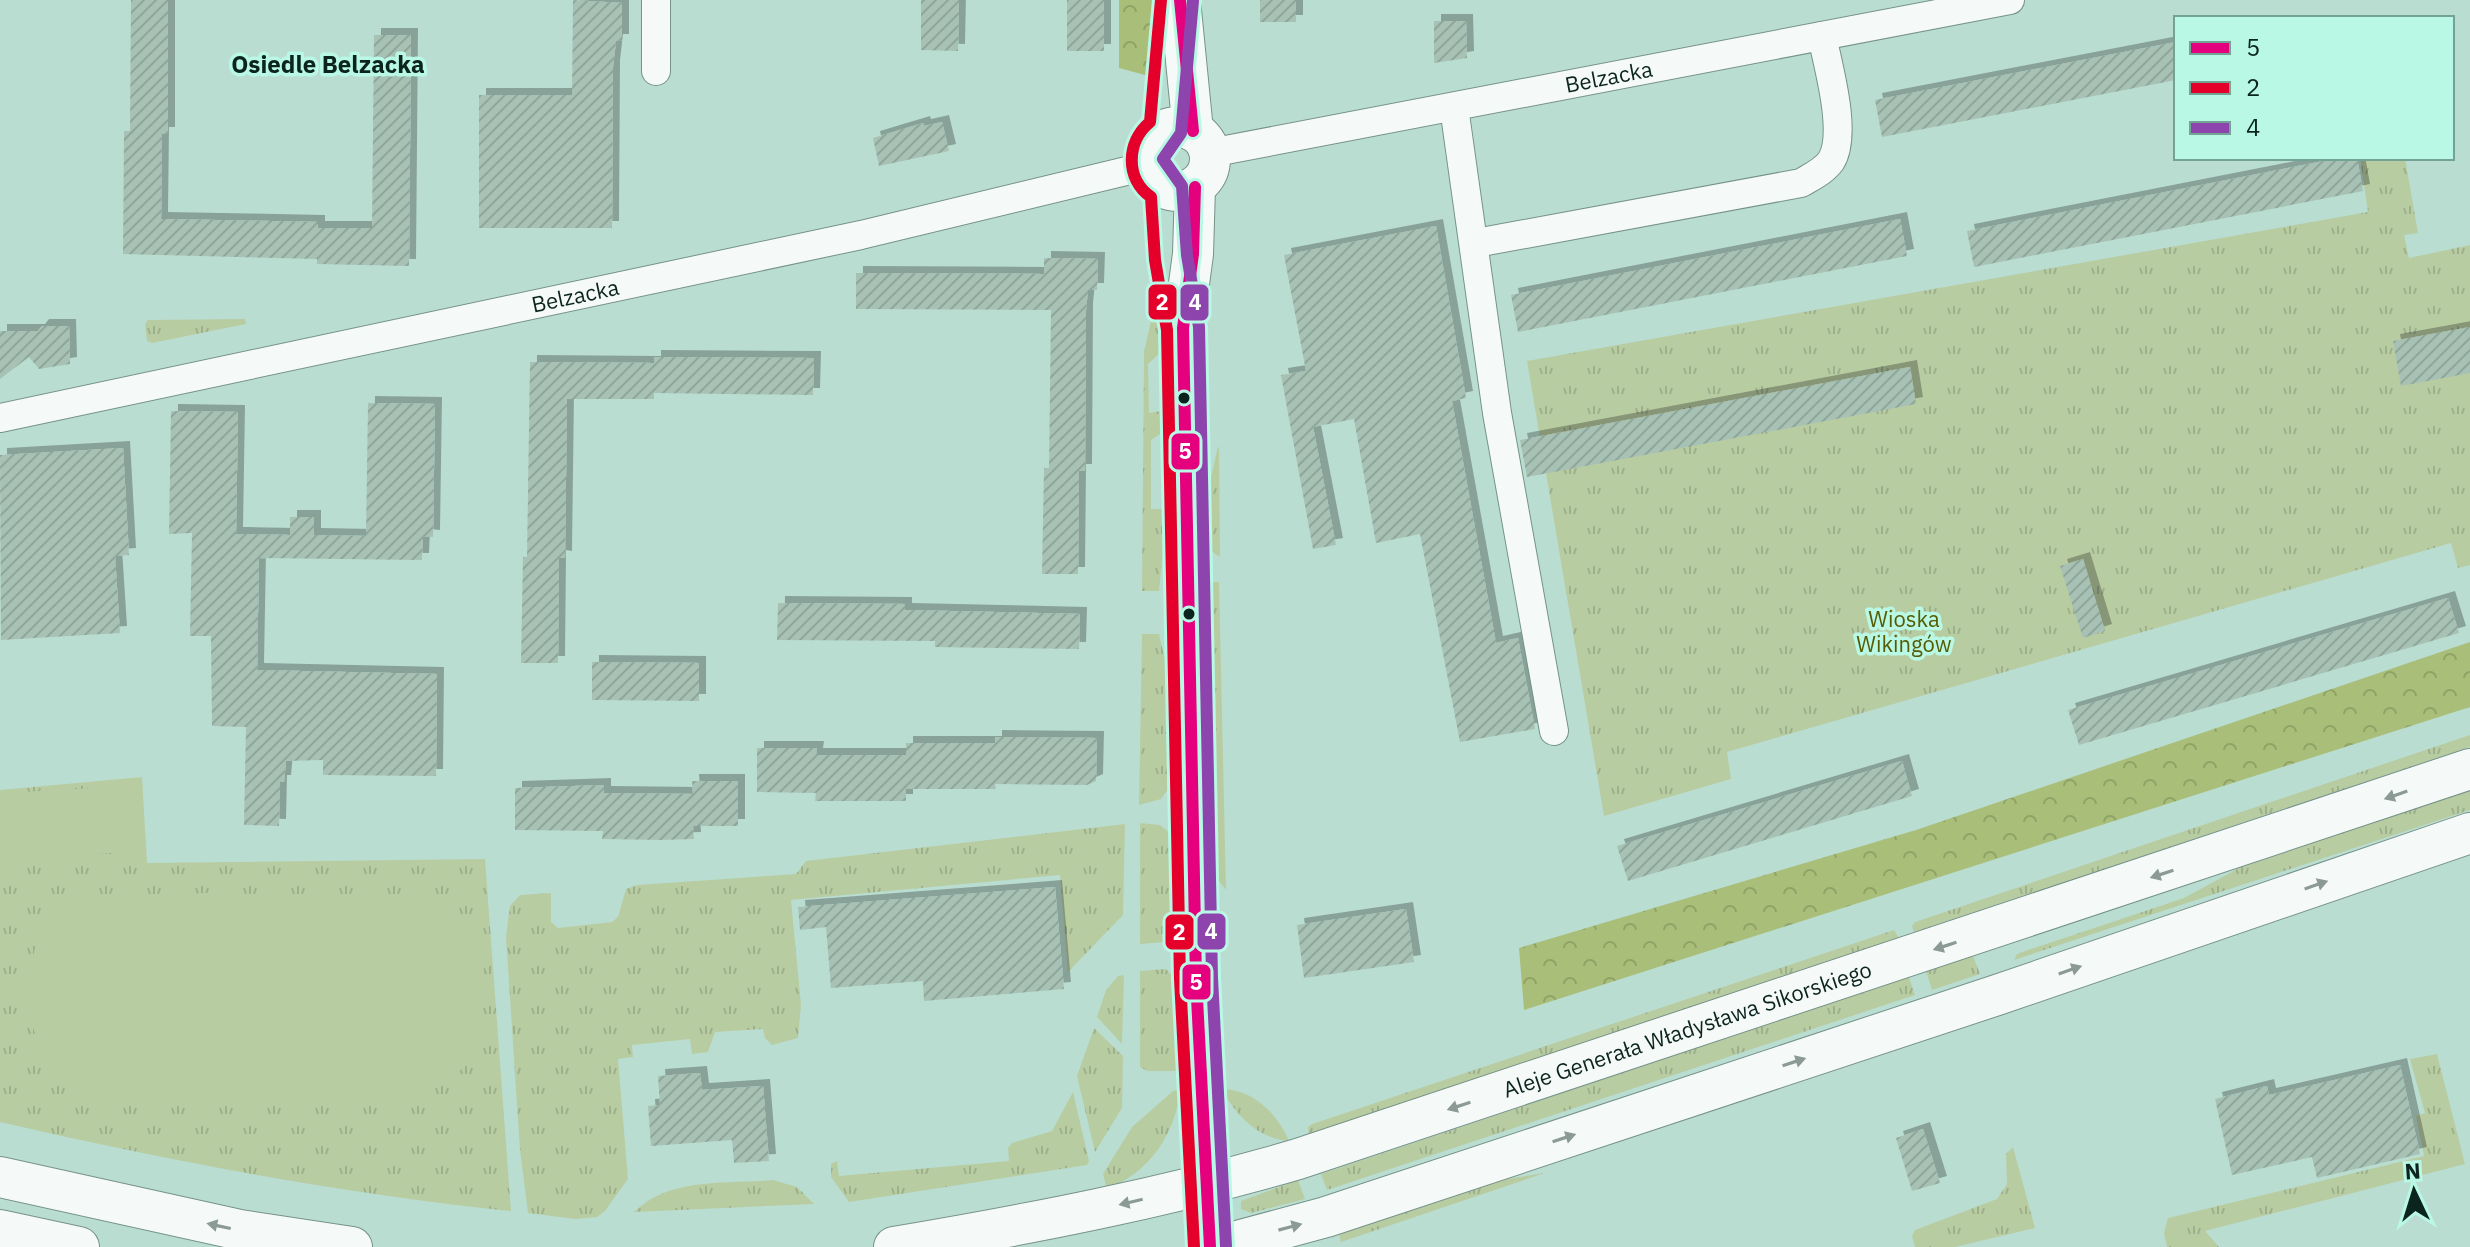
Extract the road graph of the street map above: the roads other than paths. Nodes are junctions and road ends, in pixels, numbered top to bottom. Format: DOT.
graph roads {
  1 [pos="656,0"];
  2 [pos="1178,0"];
  3 [pos="2010,0"];
  4 [pos="1822,36"];
  5 [pos="656,71"];
  6 [pos="1454,107"];
  7 [pos="1179,159"];
  8 [pos="1476,243"];
  9 [pos="0,418"];
  10 [pos="1554,731"];
  11 [pos="2470,769"];
  12 [pos="2470,833"];
  13 [pos="2019,922"];
  14 [pos="1997,995"];
  15 [pos="0,1177"];
  16 [pos="1207,1186"];
  17 [pos="0,1230"];
  18 [pos="79,1247"];
  19 [pos="352,1247"];
  20 [pos="894,1247"];
  21 [pos="1212,1247"];
  1 -- 5 [label="street"];
  2 -- 7 [label="main road"];
  3 -- 4 [label="street, Belzacka"];
  4 -- 6 [label="street, Belzacka"];
  4 -- 8 [label="street"];
  6 -- 7 [label="street, Belzacka"];
  6 -- 8 [label="street"];
  7 -- 9 [label="street, Belzacka"];
  7 -- 16 [label="main road"];
  8 -- 10 [label="street"];
  11 -- 13 [label="main road, Aleje Generała Władysława Sikorskiego, one-way"];
  14 -- 12 [label="main road, one-way"];
  13 -- 14 [label="main road"];
  13 -- 16 [label="main road, Aleje Generała Władysława Sikorskiego, one-way"];
  21 -- 14 [label="main road, one-way"];
  19 -- 15 [label="main road, one-way"];
  16 -- 20 [label="main road, Aleje Generała Władysława Sikorskiego, one-way"];
  16 -- 21 [label="main road"];
  17 -- 18 [label="main road"];
}
